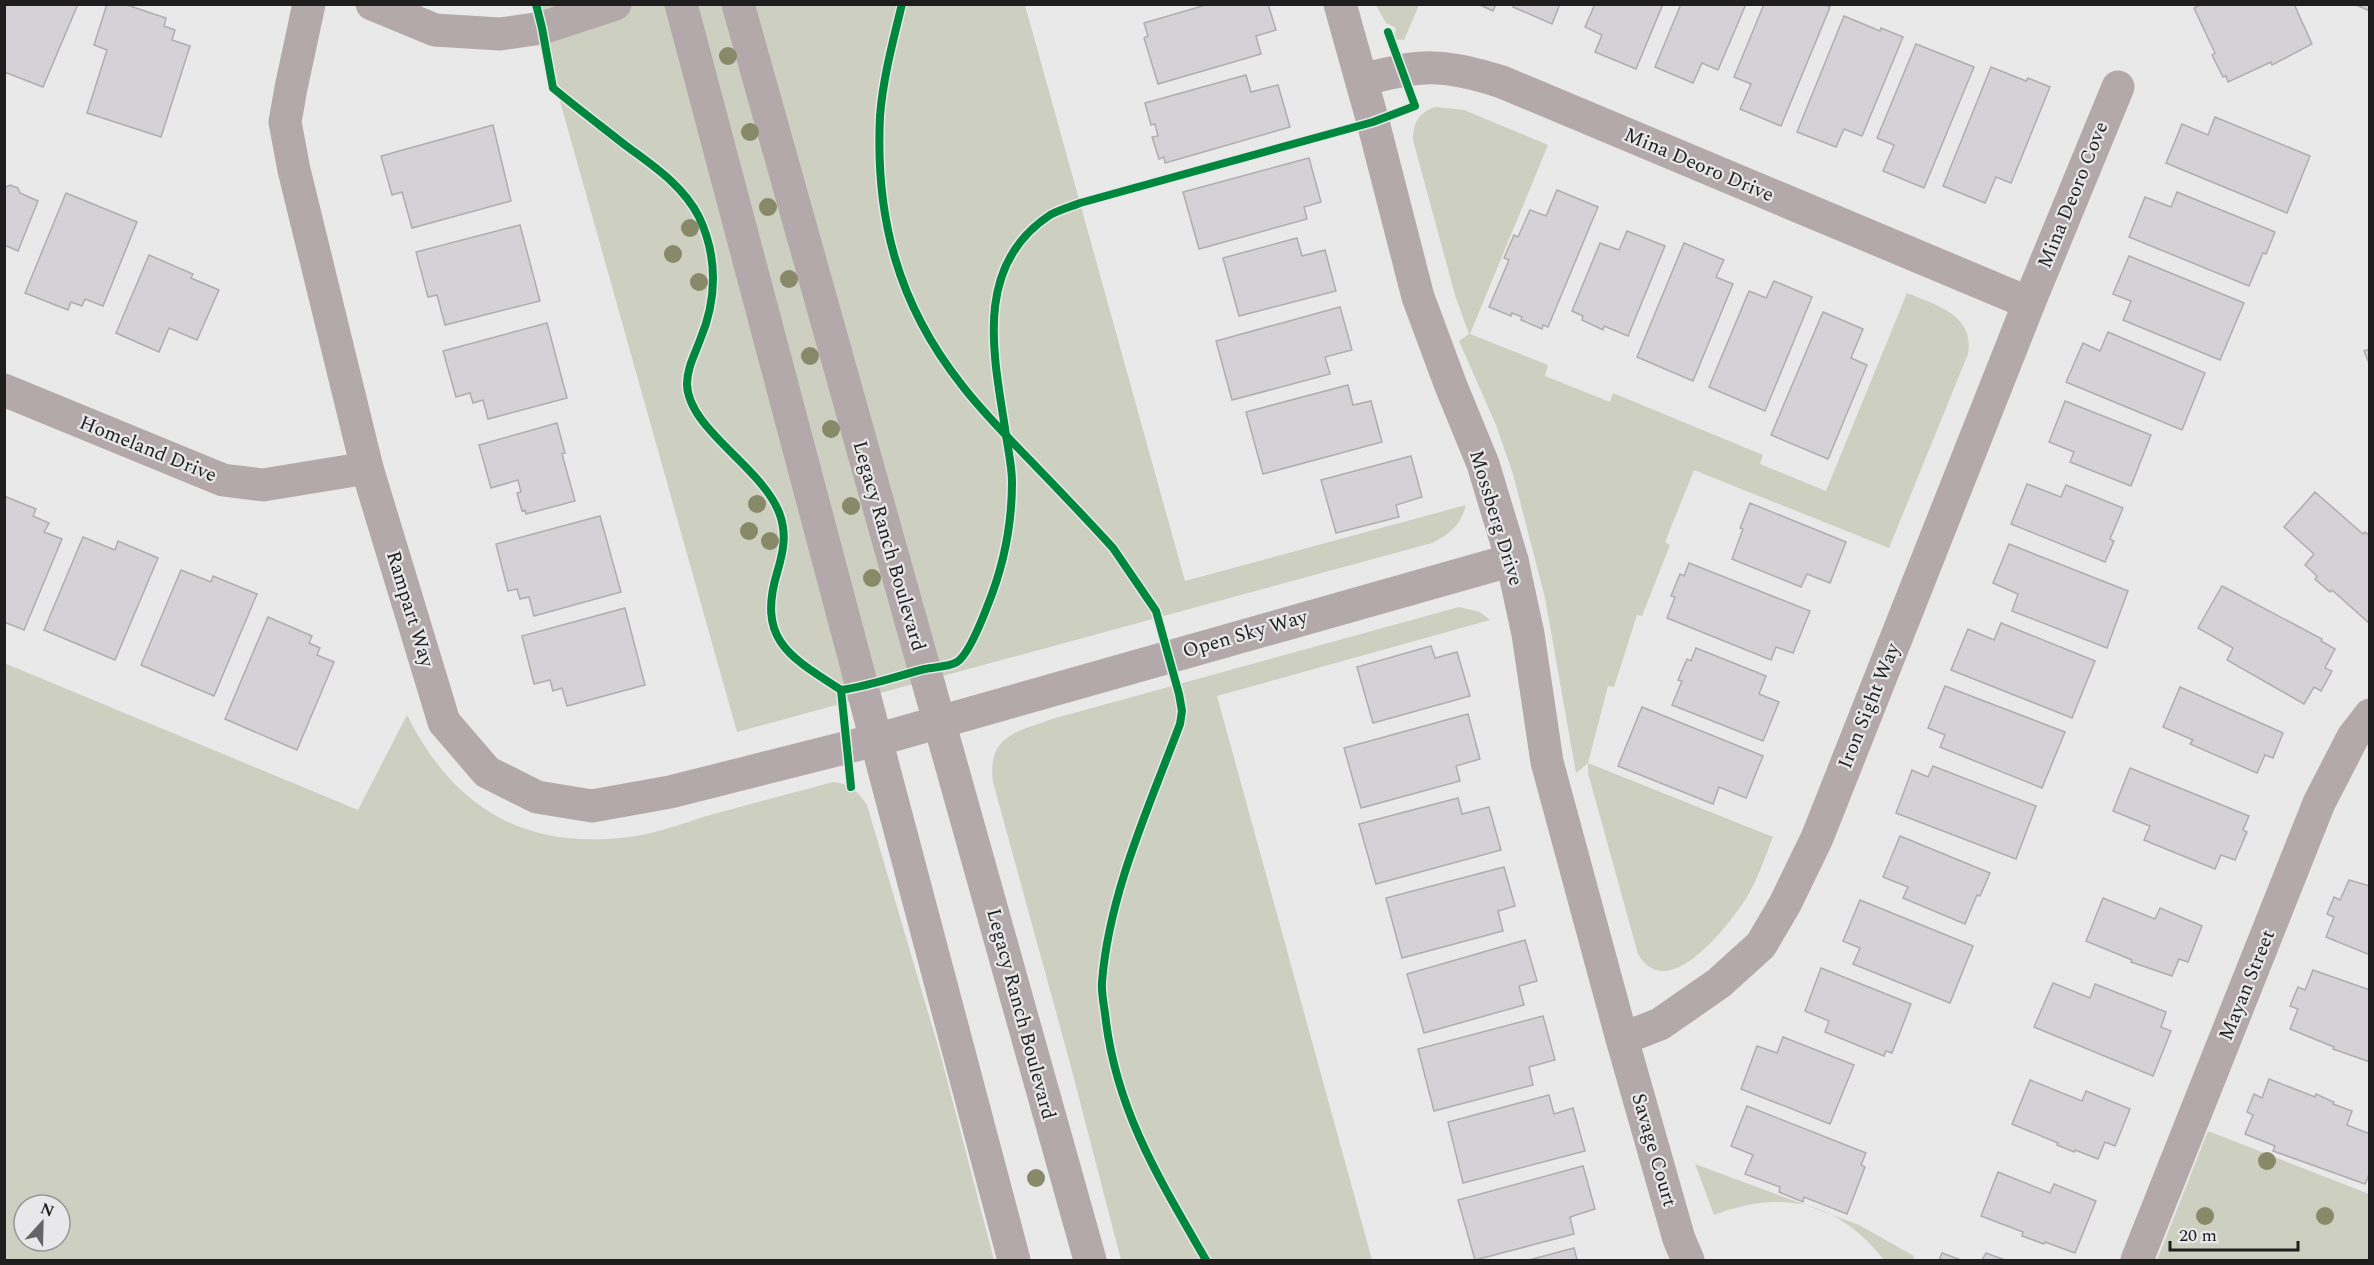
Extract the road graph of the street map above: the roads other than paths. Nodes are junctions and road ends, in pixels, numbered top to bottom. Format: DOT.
graph roads {
  1 [pos="309,4"];
  2 [pos="372,4"];
  3 [pos="615,4"];
  4 [pos="681,4"];
  5 [pos="738,4"];
  6 [pos="1341,4"];
  7 [pos="1362,80"];
  8 [pos="2118,87"];
  9 [pos="2029,303"];
  10 [pos="4,390"];
  11 [pos="367,468"];
  12 [pos="1512,560"];
  13 [pos="2370,715"];
  14 [pos="925,726"];
  15 [pos="876,740"];
  16 [pos="1622,1039"];
  17 [pos="1014,1260"];
  18 [pos="1090,1260"];
  19 [pos="1688,1260"];
  20 [pos="2137,1260"];
  1 -- 11 [label="street, Rampart Way"];
  2 -- 3 [label="street"];
  4 -- 15 [label="street"];
  5 -- 14 [label="street, Legacy Ranch Boulevard"];
  6 -- 7 [label="street, Mossberg Drive"];
  7 -- 9 [label="street, Mina Deoro Drive"];
  7 -- 12 [label="street, Mossberg Drive"];
  8 -- 9 [label="street, Mina Deoro Cove"];
  9 -- 16 [label="street, Iron Sight Way"];
  10 -- 11 [label="street, Homeland Drive"];
  11 -- 15 [label="street, Rampart Way"];
  12 -- 14 [label="street, Open Sky Way"];
  12 -- 16 [label="street, Mossberg Drive"];
  13 -- 20 [label="street, Mayan Street"];
  14 -- 15 [label="street, Rampart Way"];
  14 -- 18 [label="street, Legacy Ranch Boulevard"];
  15 -- 17 [label="street"];
  16 -- 19 [label="street, Savage Court"];
}
